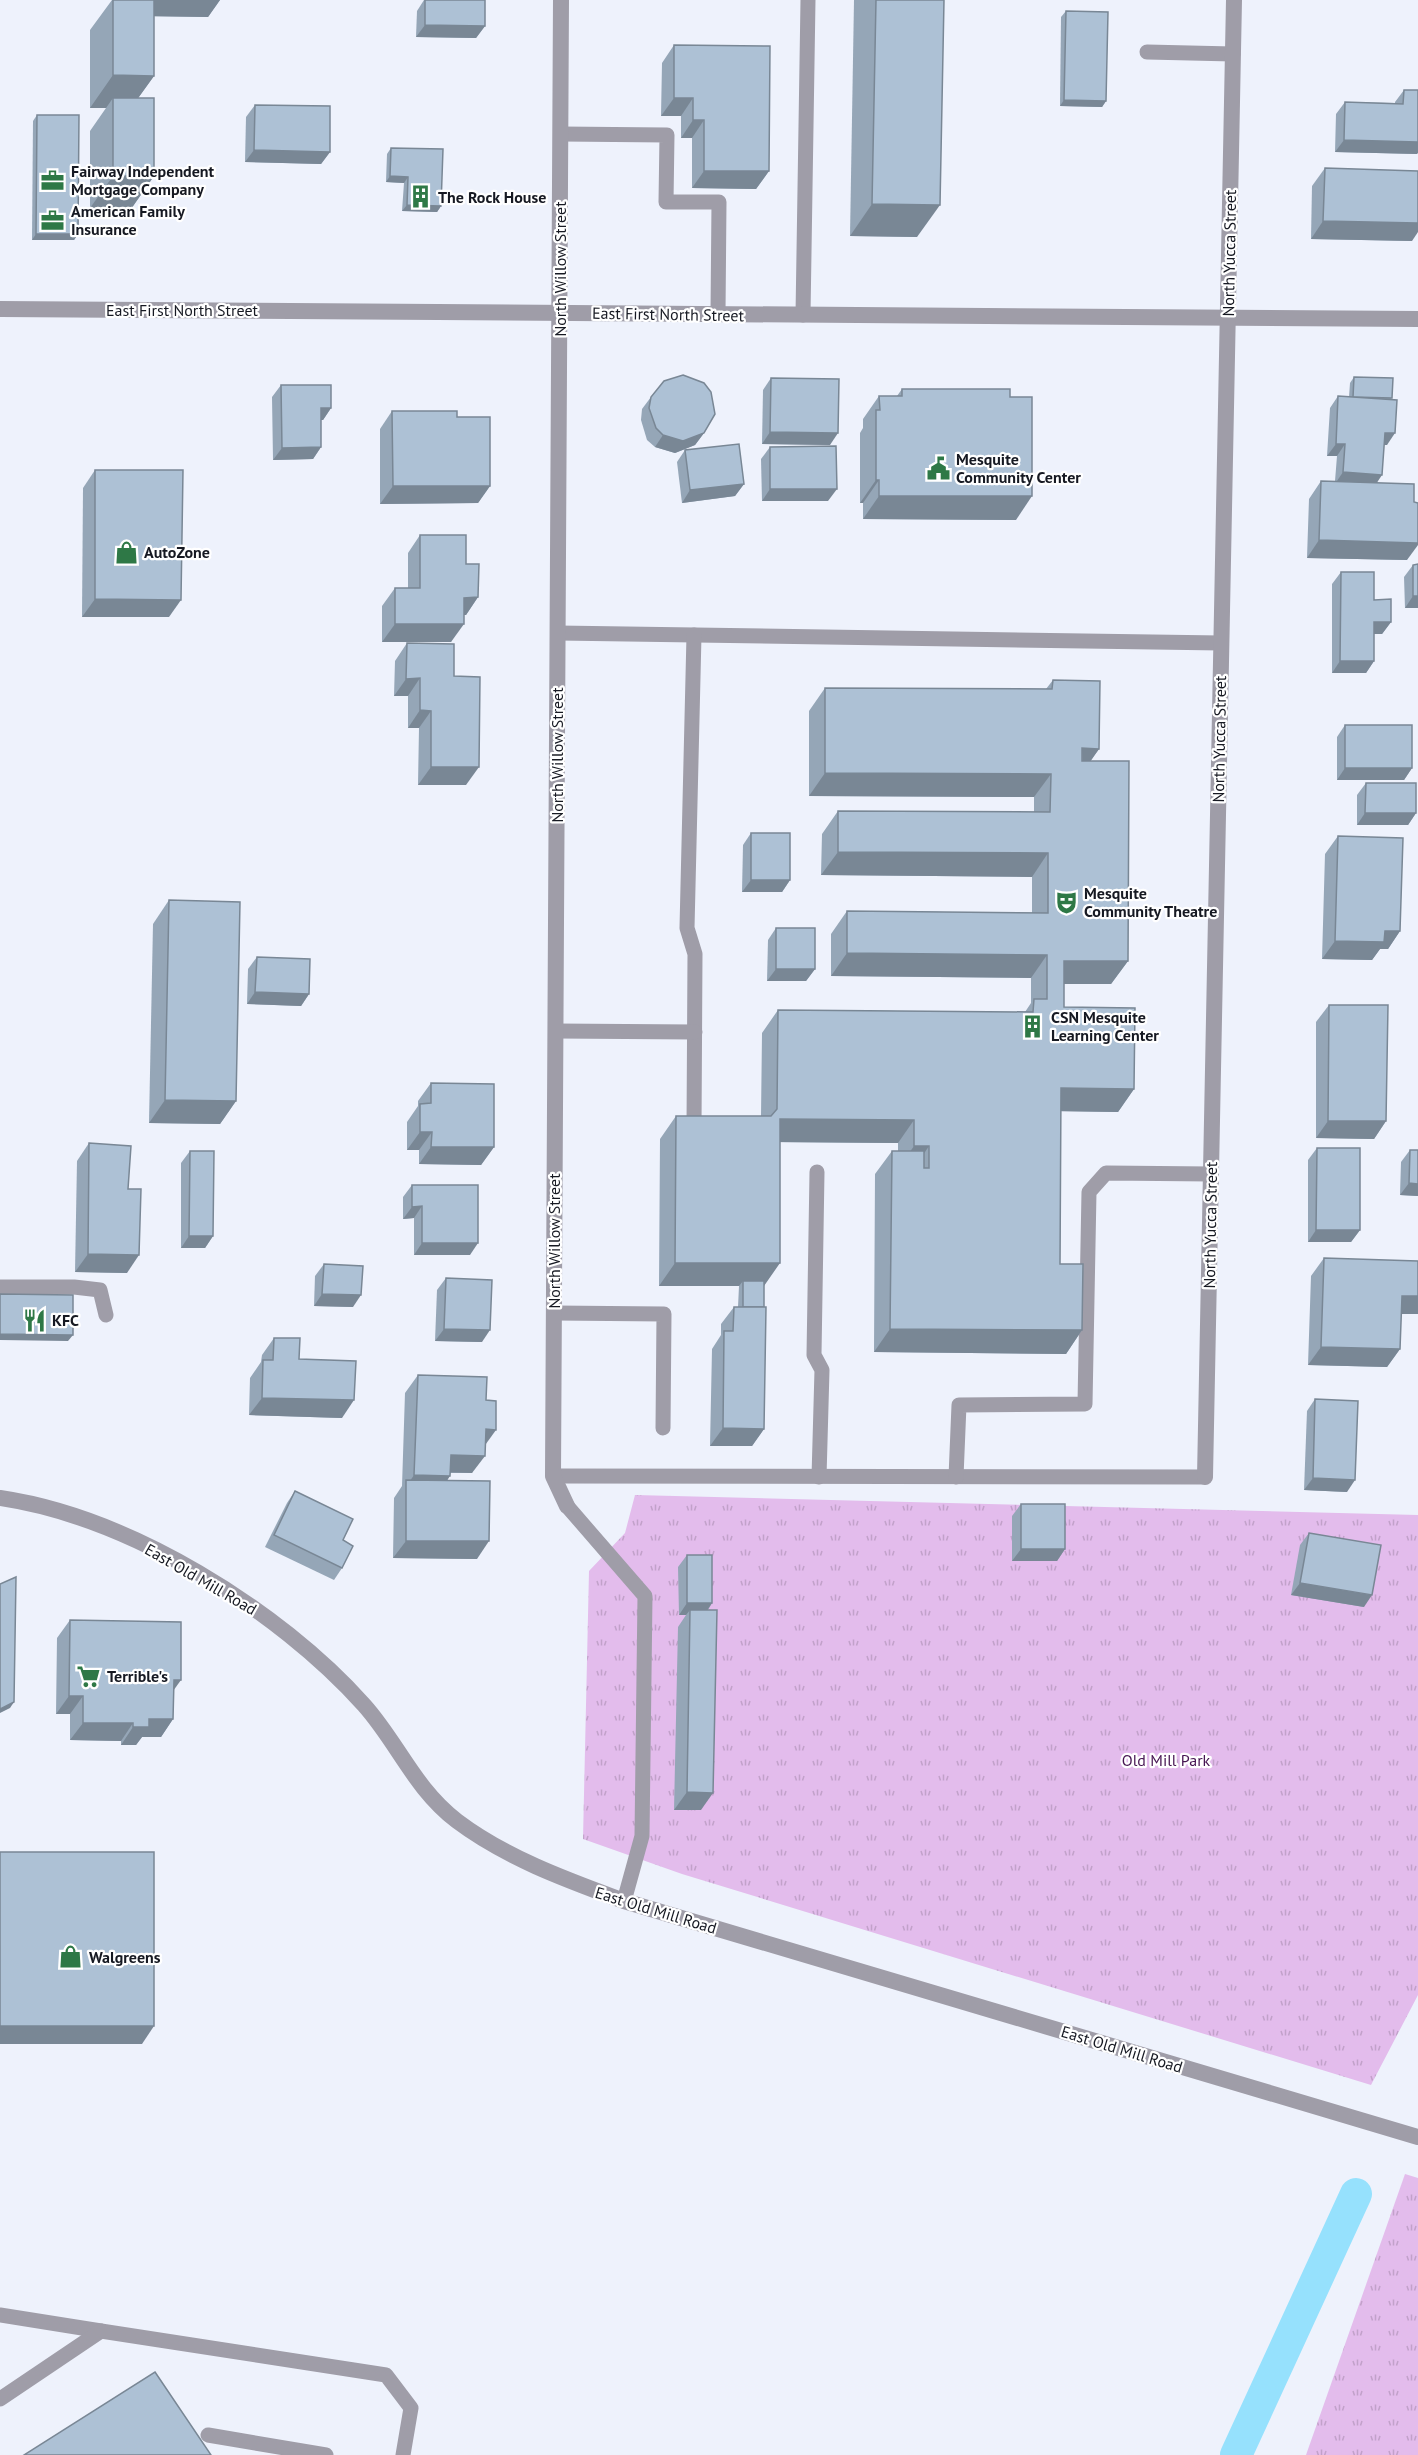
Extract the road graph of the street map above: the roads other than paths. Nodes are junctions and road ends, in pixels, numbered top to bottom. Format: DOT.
graph roads {
  1 [pos="561,0"];
  2 [pos="808,0"];
  3 [pos="1234,0"];
  4 [pos="1147,52"];
  5 [pos="1233,54"];
  6 [pos="561,134"];
  7 [pos="0,309"];
  8 [pos="560,313"];
  9 [pos="718,314"];
  10 [pos="804,315"];
  11 [pos="1418,319"];
  12 [pos="1228,320"];
  13 [pos="558,633"];
  14 [pos="694,635"];
  15 [pos="1221,643"];
  16 [pos="556,1031"];
  17 [pos="695,1032"];
  18 [pos="694,1129"];
  19 [pos="817,1172"];
  20 [pos="1211,1174"];
  21 [pos="0,1287"];
  22 [pos="554,1313"];
  23 [pos="106,1315"];
  24 [pos="663,1428"];
  25 [pos="553,1476"];
  26 [pos="819,1477"];
  27 [pos="956,1477"];
  28 [pos="1205,1477"];
  29 [pos="0,1498"];
  30 [pos="567,1506"];
  31 [pos="624,1901"];
  32 [pos="1418,2137"];
  33 [pos="0,2315"];
  34 [pos="101,2331"];
  35 [pos="0,2399"];
  36 [pos="208,2435"];
  37 [pos="326,2455"];
  38 [pos="402,2455"];
  1 -- 6 [label="street, North Willow Street"];
  2 -- 10 [label="lane"];
  3 -- 5 [label="street, North Yucca Street"];
  4 -- 5 [label="lane"];
  5 -- 12 [label="street, North Yucca Street"];
  6 -- 8 [label="street, North Willow Street"];
  6 -- 9 [label="lane"];
  7 -- 8 [label="street, East First North Street"];
  8 -- 9 [label="street, East First North Street"];
  8 -- 13 [label="street, North Willow Street"];
  9 -- 10 [label="street, East First North Street"];
  10 -- 12 [label="street, East First North Street"];
  11 -- 12 [label="street, East First North Street"];
  12 -- 15 [label="street, North Yucca Street"];
  13 -- 14 [label="lane"];
  13 -- 16 [label="street, North Willow Street"];
  14 -- 15 [label="lane"];
  14 -- 17 [label="lane"];
  15 -- 20 [label="street, North Yucca Street"];
  16 -- 17 [label="lane"];
  16 -- 22 [label="street, North Willow Street"];
  17 -- 18 [label="lane"];
  19 -- 26 [label="lane"];
  20 -- 27 [label="lane"];
  20 -- 28 [label="street, North Yucca Street"];
  21 -- 23 [label="lane"];
  22 -- 24 [label="lane"];
  22 -- 25 [label="street, North Willow Street"];
  25 -- 26 [label="lane"];
  25 -- 30 [label="street, North Willow Street"];
  26 -- 27 [label="lane"];
  27 -- 28 [label="lane"];
  29 -- 31 [label="street, East Old Mill Road"];
  30 -- 31 [label="lane"];
  31 -- 32 [label="street, East Old Mill Road"];
  33 -- 34 [label="lane"];
  34 -- 35 [label="lane"];
  34 -- 38 [label="lane"];
  36 -- 37 [label="lane"];
}
